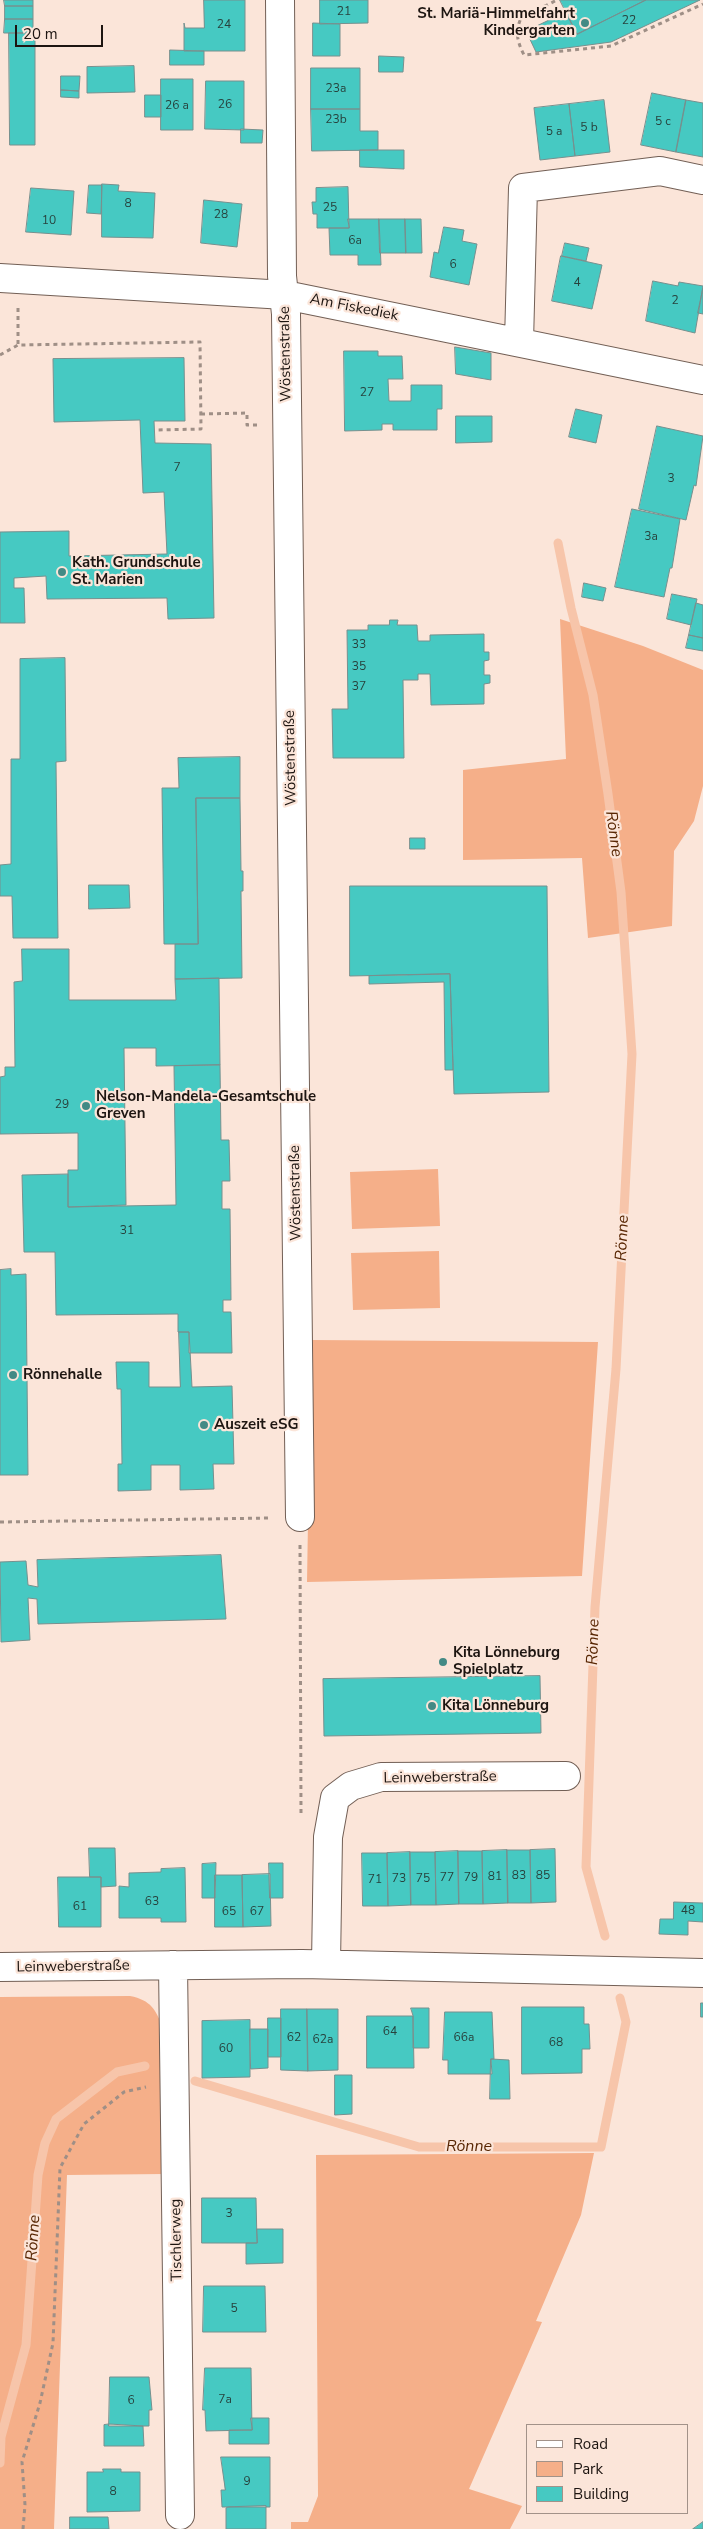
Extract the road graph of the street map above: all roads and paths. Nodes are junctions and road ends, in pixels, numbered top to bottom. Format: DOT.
graph roads {
  1 [pos="280,0"];
  2 [pos="555,1"];
  3 [pos="703,4"];
  4 [pos="703,180"];
  5 [pos="9,279"];
  6 [pos="284,295"];
  7 [pos="519,342"];
  8 [pos="18,345"];
  9 [pos="0,356"];
  10 [pos="703,380"];
  11 [pos="201,414"];
  12 [pos="287,424"];
  13 [pos="155,430"];
  14 [pos="300,1517"];
  15 [pos="0,1522"];
  16 [pos="566,1776"];
  17 [pos="301,1822"];
  18 [pos="326,1964"];
  19 [pos="174,1966"];
  20 [pos="0,1967"];
  21 [pos="703,1973"];
  22 [pos="176,2079"];
  23 [pos="180,2514"];
  24 [pos="23,2529"];
  1 -- 6 [label="street, Wöstenstraße"];
  2 -- 3 [label="path"];
  4 -- 7 [label="street"];
  5 -- 6 [label="street, Am Fiskediek"];
  5 -- 8 [label="path"];
  6 -- 7 [label="street, Am Fiskediek"];
  6 -- 12 [label="street, Wöstenstraße"];
  7 -- 10 [label="street, Am Fiskediek"];
  8 -- 9 [label="path"];
  8 -- 11 [label="path"];
  11 -- 12 [label="path"];
  11 -- 13 [label="path"];
  12 -- 14 [label="street, Wöstenstraße"];
  14 -- 15 [label="path"];
  14 -- 17 [label="path"];
  16 -- 18 [label="street, Leinweberstraße"];
  18 -- 19 [label="street, Leinweberstraße"];
  18 -- 21 [label="street, Leinweberstraße"];
  19 -- 20 [label="street, Leinweberstraße"];
  19 -- 22 [label="street, Tischlerweg"];
  22 -- 23 [label="street, Tischlerweg"];
  22 -- 24 [label="path"];
}
